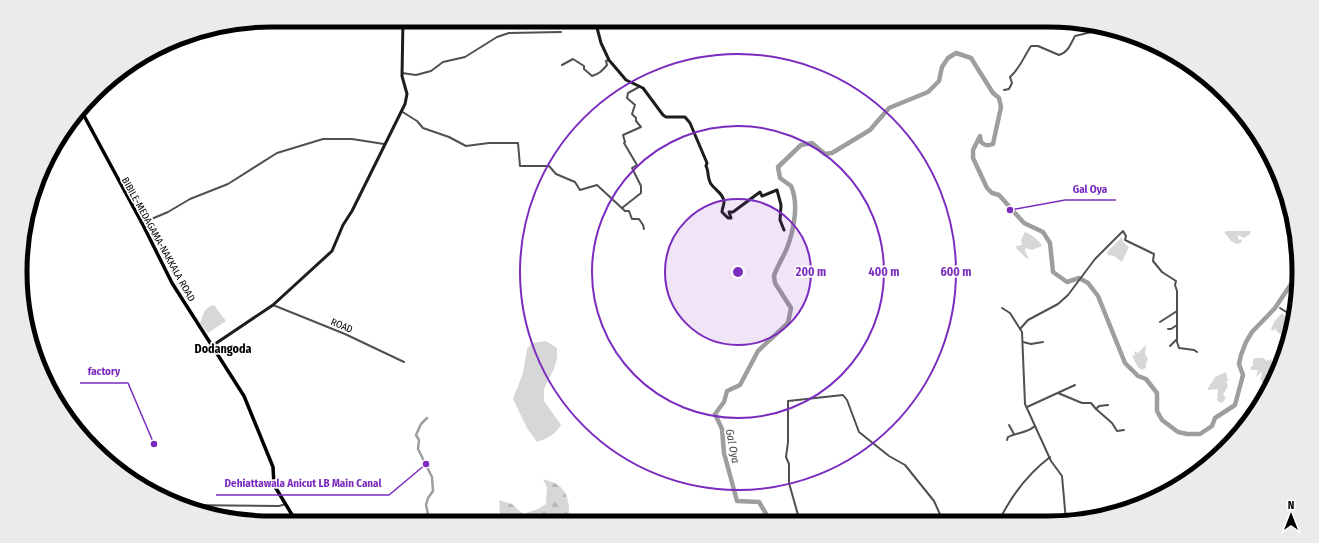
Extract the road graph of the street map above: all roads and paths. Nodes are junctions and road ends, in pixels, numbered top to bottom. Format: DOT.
graph roads {
  1 [pos="403,27"];
  2 [pos="597,27"];
  3 [pos="561,32"];
  4 [pos="1093,32"];
  5 [pos="609,60"];
  6 [pos="562,65"];
  7 [pos="402,73"];
  8 [pos="640,86"];
  9 [pos="1004,90"];
  10 [pos="400,111"];
  11 [pos="84,115"];
  12 [pos="384,144"];
  13 [pos="622,208"];
  14 [pos="142,223"];
  15 [pos="644,229"];
  16 [pos="784,230"];
  17 [pos="273,305"];
  18 [pos="1002,308"];
  19 [pos="1280,308"];
  20 [pos="1177,311"];
  21 [pos="1288,312"];
  22 [pos="1160,322"];
  23 [pos="1177,325"];
  24 [pos="1020,329"];
  25 [pos="1168,329"];
  26 [pos="1177,339"];
  27 [pos="1023,342"];
  28 [pos="1043,342"];
  29 [pos="212,346"];
  30 [pos="1170,346"];
  31 [pos="1197,352"];
  32 [pos="404,362"];
  33 [pos="1074,385"];
  34 [pos="1058,393"];
  35 [pos="1108,405"];
  36 [pos="1027,407"];
  37 [pos="1096,409"];
  38 [pos="1009,425"];
  39 [pos="1035,426"];
  40 [pos="1124,430"];
  41 [pos="1014,434"];
  42 [pos="1007,440"];
  43 [pos="1050,457"];
  44 [pos="286,504"];
  45 [pos="200,505"];
  46 [pos="1066,515"];
  47 [pos="293,516"];
  48 [pos="798,516"];
  49 [pos="941,516"];
  50 [pos="1002,516"];
  1 -- 7 [label="main road"];
  2 -- 5 [label="main road"];
  3 -- 7 [label="street"];
  4 -- 9 [label="street"];
  5 -- 6 [label="street"];
  5 -- 8 [label="main road"];
  7 -- 10 [label="main road"];
  8 -- 13 [label="street"];
  8 -- 16 [label="main road"];
  10 -- 12 [label="main road"];
  10 -- 13 [label="street"];
  11 -- 14 [label="main road, BIBILE-MEDAGAMA-NAKKALA ROAD"];
  12 -- 14 [label="street"];
  12 -- 17 [label="main road"];
  13 -- 15 [label="street"];
  14 -- 29 [label="main road, BIBILE-MEDAGAMA-NAKKALA ROAD"];
  17 -- 29 [label="main road"];
  17 -- 32 [label="street, ROAD"];
  18 -- 24 [label="street"];
  19 -- 21 [label="street"];
  20 -- 22 [label="street"];
  20 -- 23 [label="street"];
  20 -- 24 [label="street"];
  23 -- 25 [label="street"];
  23 -- 26 [label="street"];
  24 -- 27 [label="street"];
  26 -- 30 [label="street"];
  26 -- 31 [label="street"];
  27 -- 28 [label="street"];
  27 -- 36 [label="street"];
  29 -- 44 [label="main road, BIBILE-MEDAGAMA-NAKKALA ROAD"];
  33 -- 34 [label="street"];
  34 -- 36 [label="street"];
  34 -- 37 [label="street"];
  35 -- 37 [label="street"];
  36 -- 39 [label="street"];
  37 -- 40 [label="street"];
  38 -- 41 [label="street"];
  39 -- 41 [label="street"];
  39 -- 43 [label="street"];
  41 -- 42 [label="street"];
  43 -- 46 [label="street"];
  43 -- 50 [label="street"];
  44 -- 45 [label="street"];
  44 -- 47 [label="main road, BIBILE-MEDAGAMA-NAKKALA ROAD"];
  48 -- 49 [label="street"];
}
